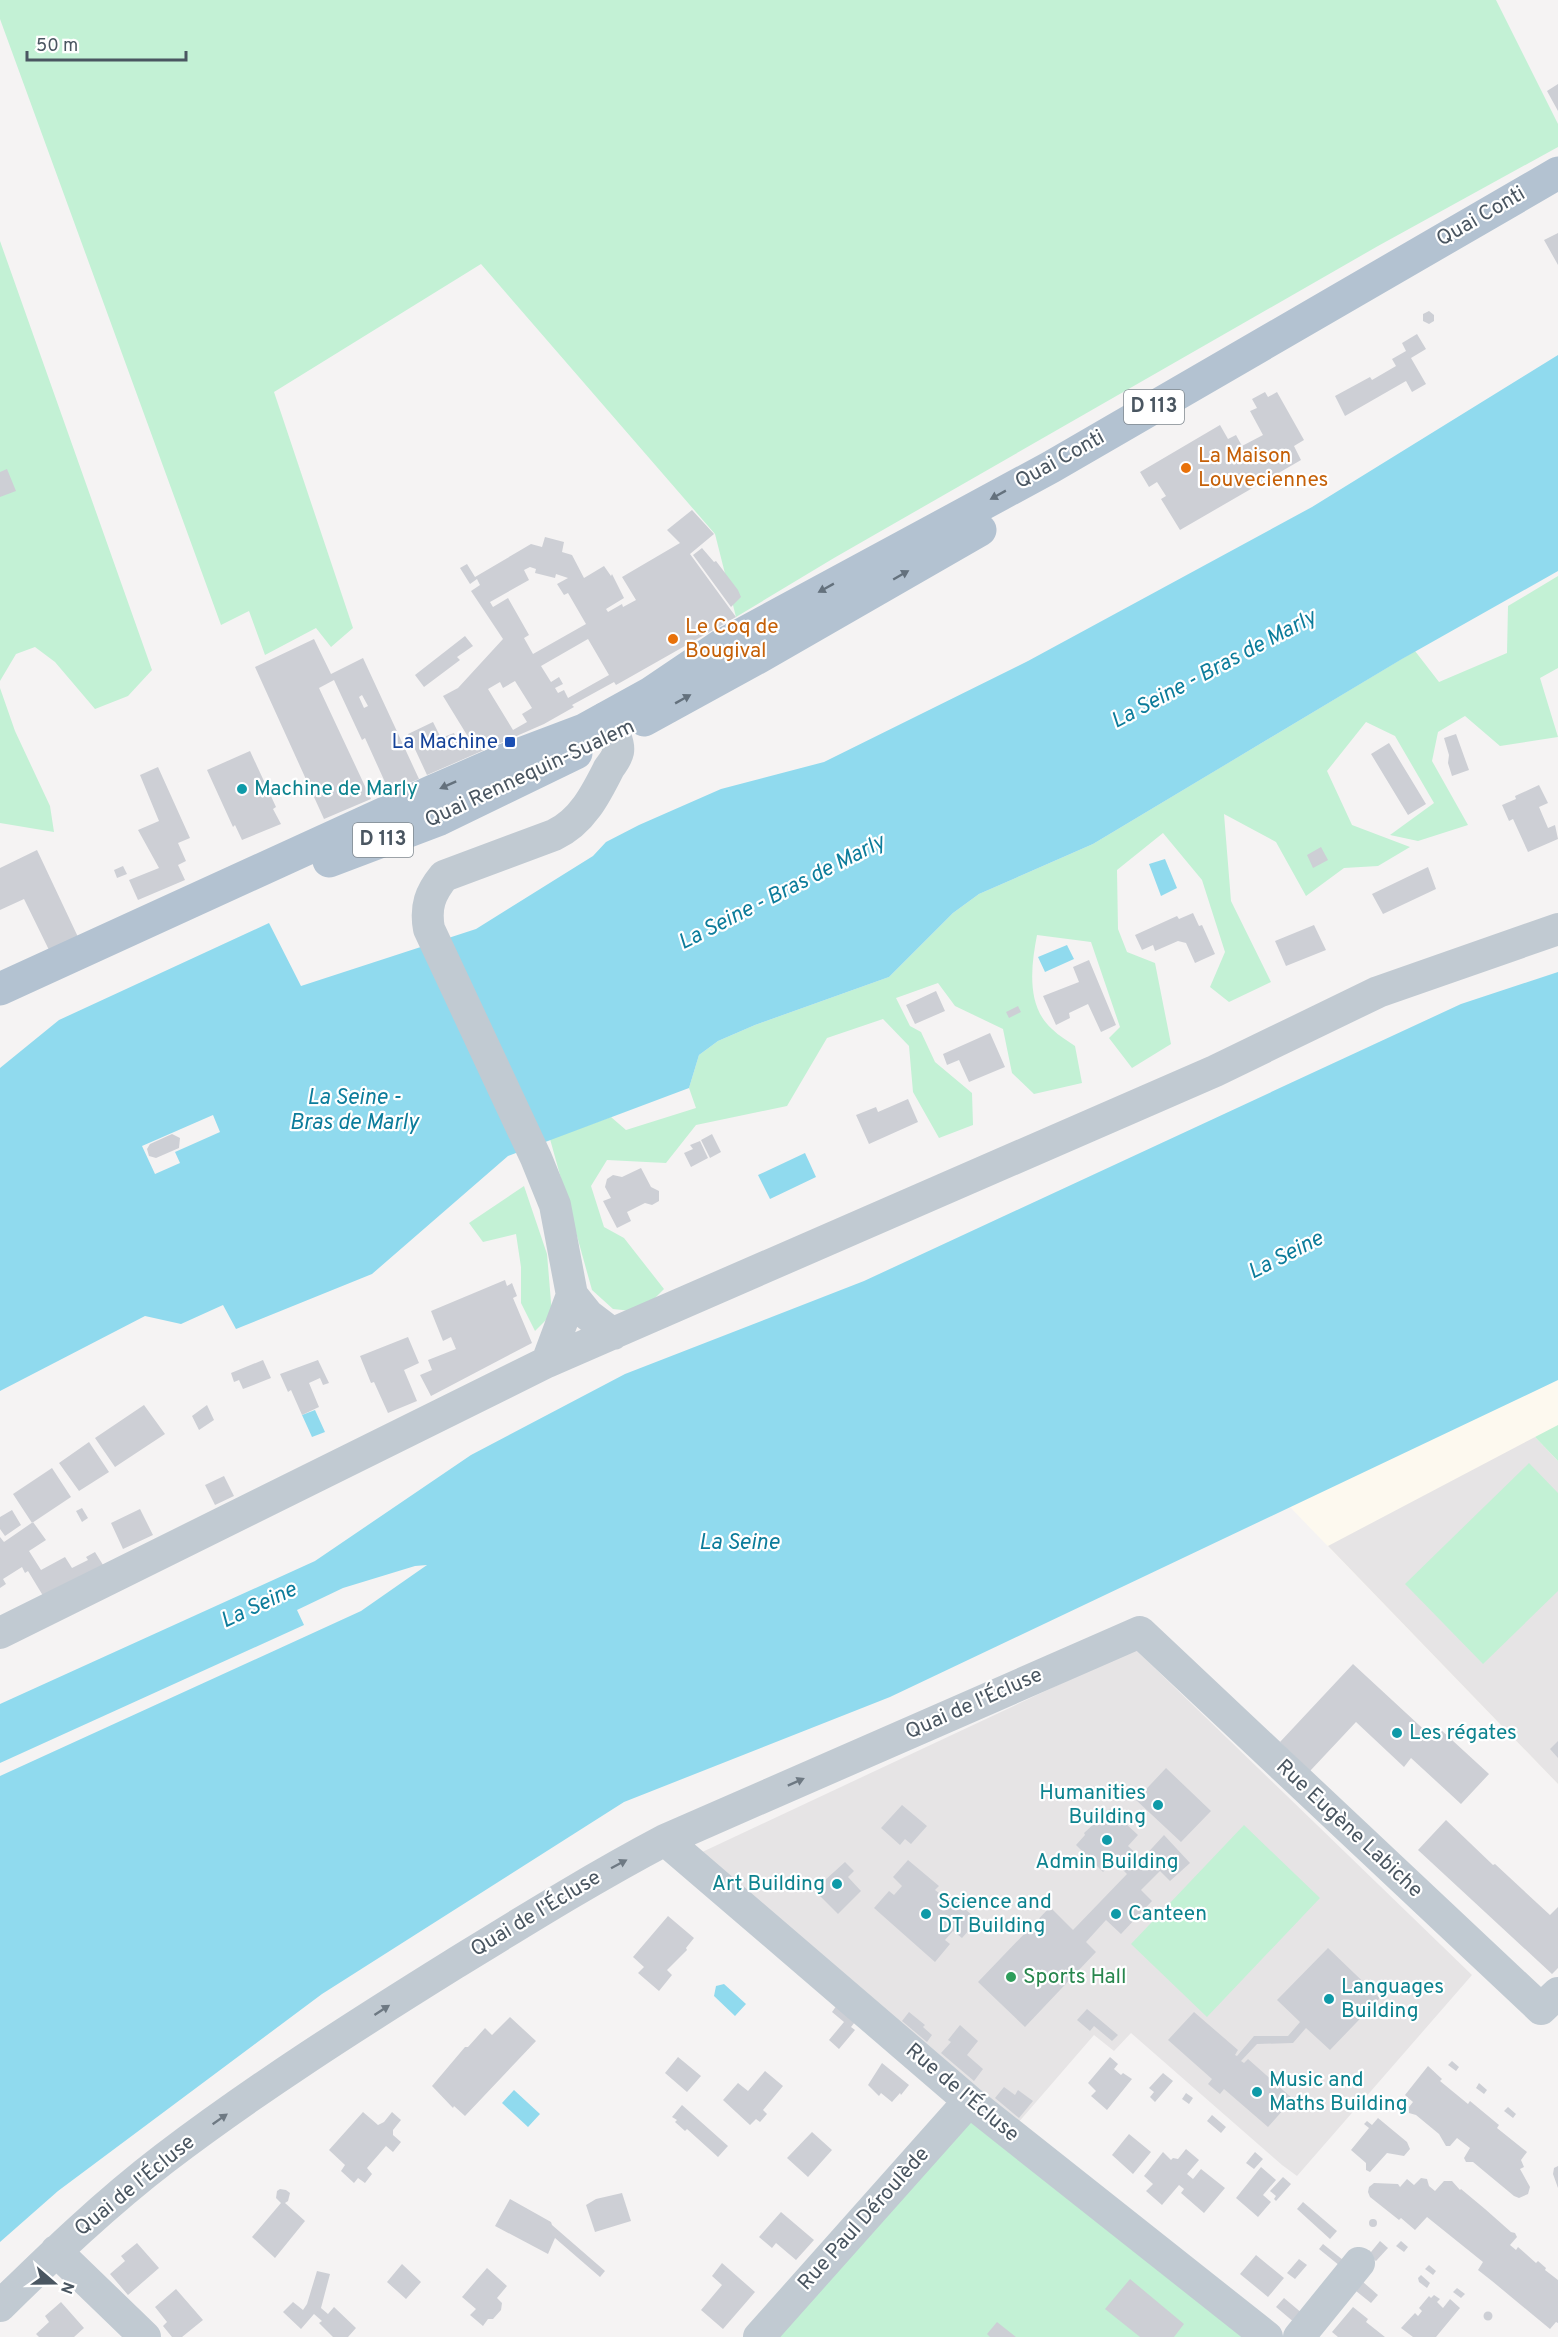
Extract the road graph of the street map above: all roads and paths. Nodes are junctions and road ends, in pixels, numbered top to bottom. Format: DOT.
graph roads {
  1 [pos="1558,173"];
  2 [pos="1558,196"];
  3 [pos="753,644"];
  4 [pos="610,726"];
  5 [pos="561,749"];
  6 [pos="598,790"];
  7 [pos="1558,929"];
  8 [pos="0,989"];
  9 [pos="0,1011"];
  10 [pos="572,1295"];
  11 [pos="613,1334"];
  12 [pos="547,1362"];
  13 [pos="1140,1632"];
  14 [pos="0,1634"];
  15 [pos="665,1840"];
  16 [pos="1558,1993"];
  17 [pos="969,2101"];
  18 [pos="56,2251"];
  19 [pos="1359,2264"];
  20 [pos="0,2306"];
  21 [pos="145,2337"];
  22 [pos="759,2337"];
  23 [pos="1267,2337"];
  24 [pos="1299,2337"];
  1 -- 3 [label="main road, Quai Conti / D 113, one-way"];
  3 -- 2 [label="main road, Quai Conti / D 113, one-way"];
  3 -- 4 [label="main road, Quai Rennequin-Sualem / D 113"];
  4 -- 5 [label="main road, Quai Rennequin-Sualem / D 113"];
  4 -- 6 [label="street"];
  5 -- 6 [label="street"];
  5 -- 8 [label="main road, Quai Rennequin-Sualem / D 113, one-way"];
  5 -- 9 [label="main road, Quai Rennequin-Sualem / D 113"];
  6 -- 10 [label="street"];
  7 -- 11 [label="street"];
  10 -- 11 [label="street"];
  10 -- 12 [label="street"];
  11 -- 12 [label="street"];
  12 -- 14 [label="street"];
  15 -- 13 [label="street, Quai de l'Écluse, one-way"];
  13 -- 16 [label="street, Rue Eugène Labiche"];
  15 -- 17 [label="street, Rue de l'Écluse"];
  18 -- 15 [label="street, Quai de l'Écluse, one-way"];
  17 -- 22 [label="street, Rue Paul Déroulède"];
  17 -- 23 [label="street, Rue de l'Écluse"];
  18 -- 20 [label="street, Quai de l'Écluse"];
  18 -- 21 [label="street"];
  19 -- 24 [label="street"];
}
